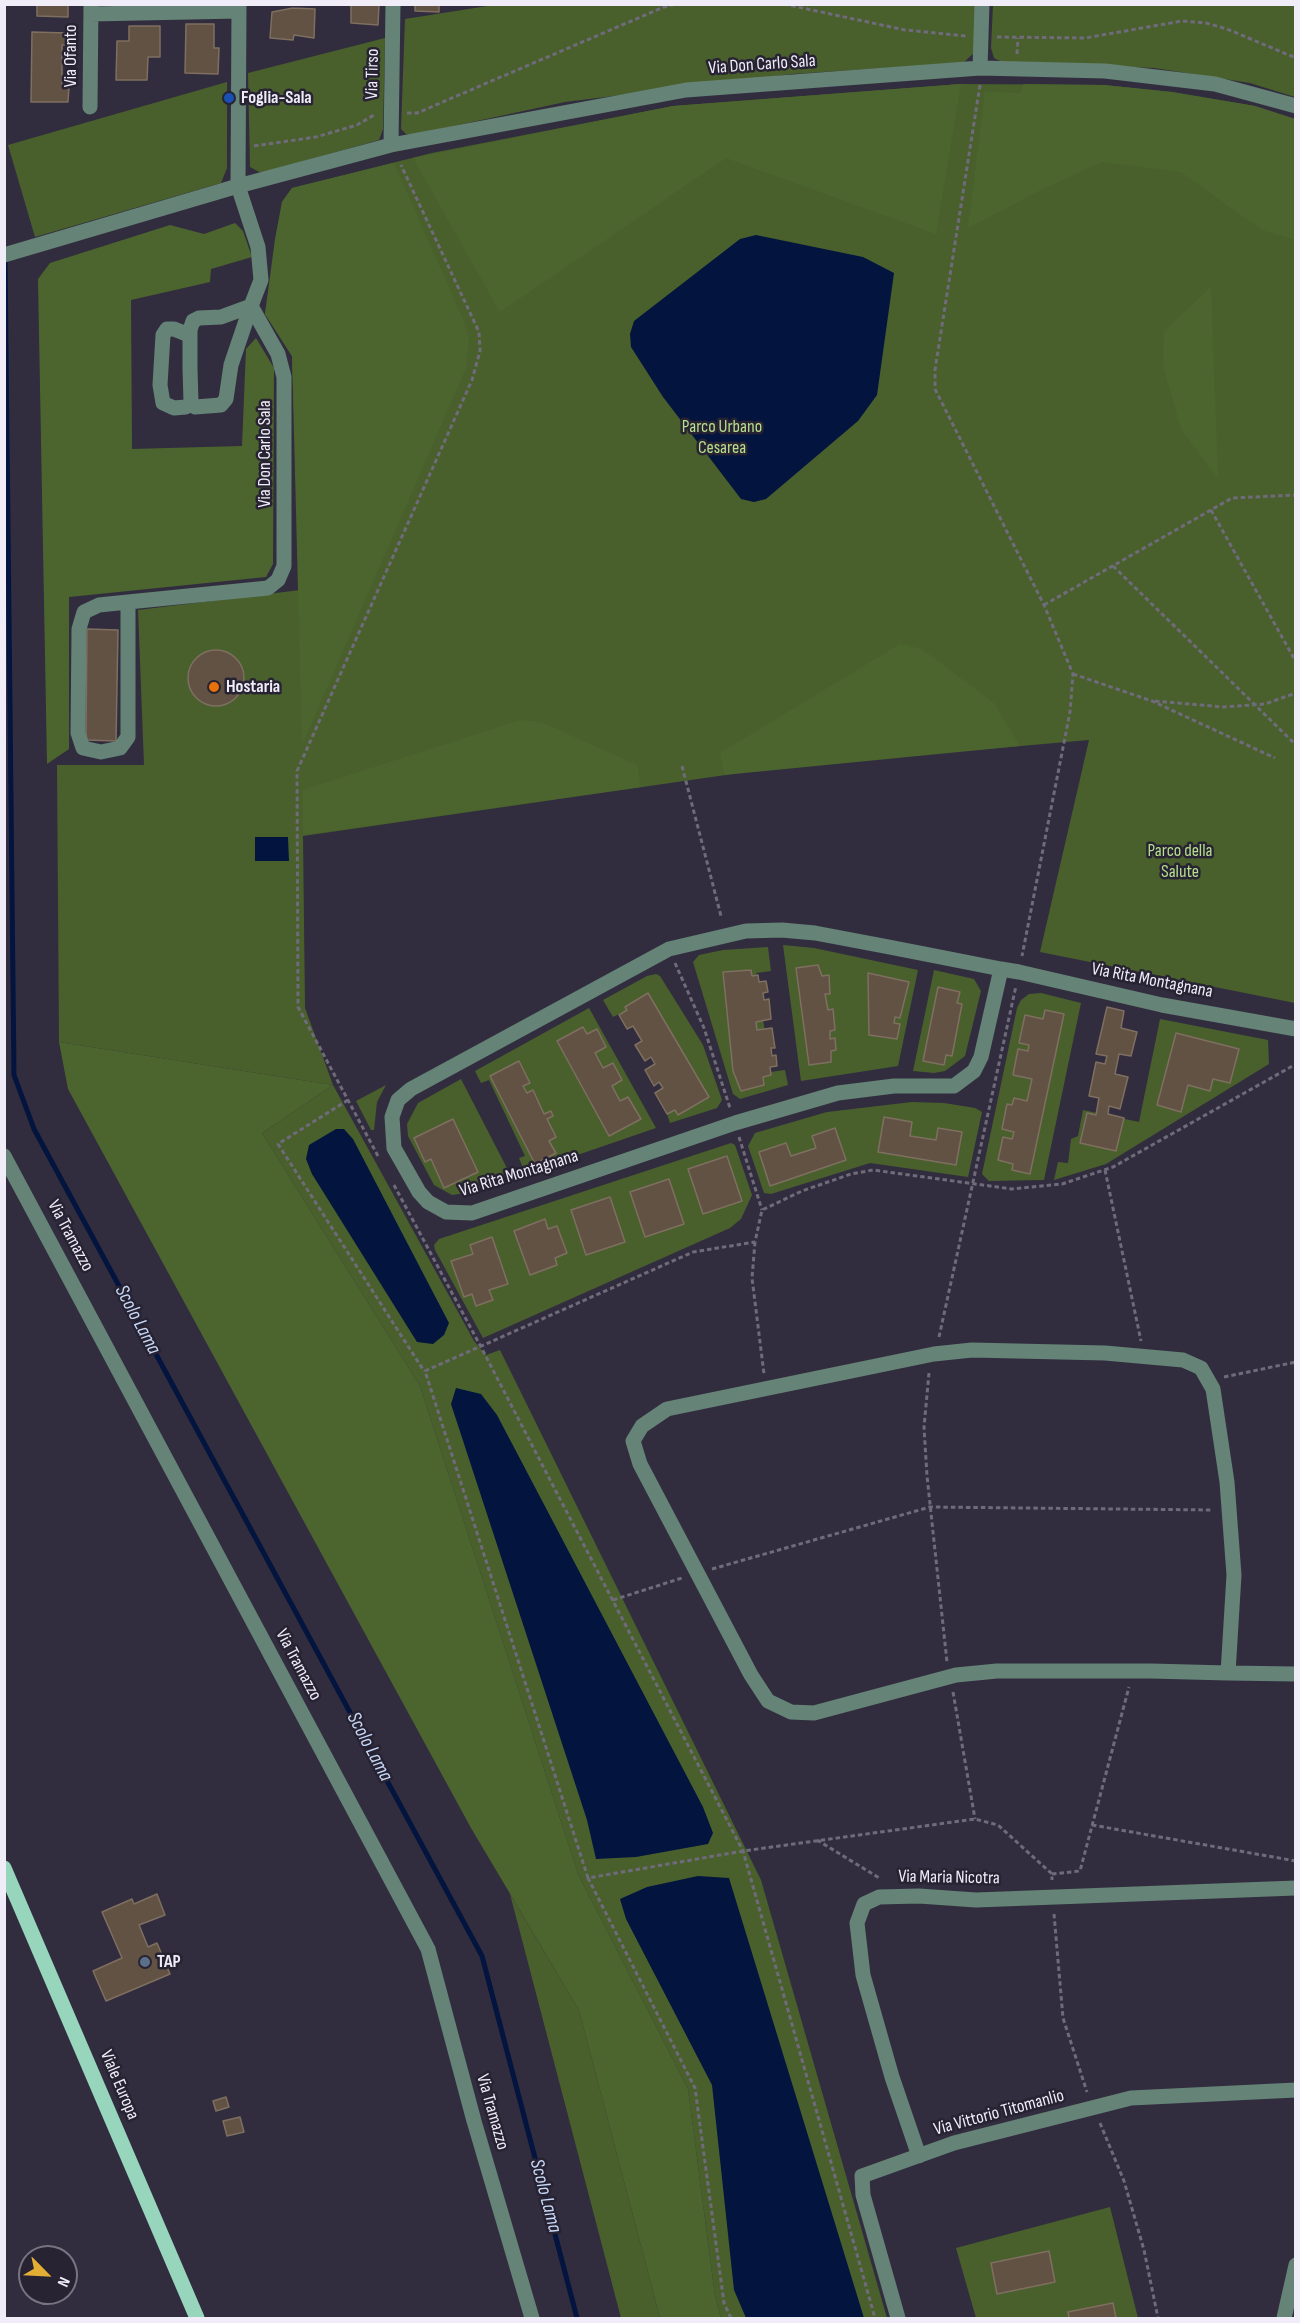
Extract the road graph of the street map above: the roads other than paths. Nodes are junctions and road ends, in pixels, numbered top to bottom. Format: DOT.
graph roads {
  1 [pos="393,4"];
  2 [pos="982,4"];
  3 [pos="239,8"];
  4 [pos="91,9"];
  5 [pos="980,68"];
  6 [pos="1296,106"];
  7 [pos="90,107"];
  8 [pos="391,145"];
  9 [pos="238,186"];
  10 [pos="4,255"];
  11 [pos="251,306"];
  12 [pos="188,327"];
  13 [pos="191,403"];
  14 [pos="128,602"];
  15 [pos="1001,969"];
  16 [pos="1296,1029"];
  17 [pos="4,1156"];
  18 [pos="1228,1673"];
  19 [pos="1296,1674"];
  20 [pos="4,1868"];
  21 [pos="1296,1888"];
  22 [pos="1296,2090"];
  23 [pos="919,2156"];
  24 [pos="1296,2265"];
  25 [pos="197,2319"];
  26 [pos="532,2319"];
  27 [pos="898,2319"];
  28 [pos="1284,2319"];
  1 -- 8 [label="street, Via Tirso"];
  2 -- 5 [label="street"];
  3 -- 4 [label="street"];
  3 -- 9 [label="street"];
  4 -- 7 [label="street, Via Ofanto"];
  5 -- 6 [label="street, Via Don Carlo Sala"];
  5 -- 8 [label="street, Via Don Carlo Sala"];
  8 -- 9 [label="street, Via Don Carlo Sala"];
  9 -- 10 [label="street, Via Don Carlo Sala"];
  9 -- 11 [label="street"];
  11 -- 12 [label="street"];
  11 -- 13 [label="street"];
  11 -- 14 [label="street, Via Don Carlo Sala"];
  12 -- 13 [label="street"];
  12 -- 13 [label="street"];
  14 -- 14 [label="street, Via Don Carlo Sala"];
  15 -- 15 [label="street, Via Rita Montagnana"];
  15 -- 16 [label="street, Via Rita Montagnana"];
  17 -- 26 [label="street, Via Tramazzo"];
  18 -- 18 [label="street"];
  18 -- 19 [label="street"];
  20 -- 25 [label="main road, Viale Europa"];
  21 -- 23 [label="street, Via Maria Nicotra"];
  22 -- 23 [label="street, Via Vittorio Titomanlio"];
  23 -- 27 [label="street, Via Vittorio Titomanlio"];
  24 -- 28 [label="street"];
}
